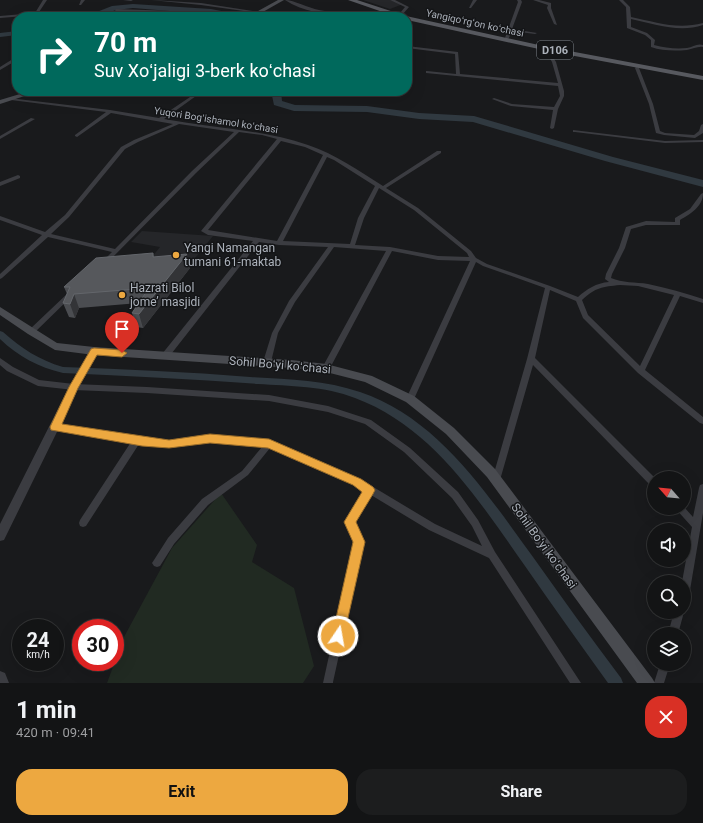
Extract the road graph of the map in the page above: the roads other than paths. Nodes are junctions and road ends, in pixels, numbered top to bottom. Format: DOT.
graph roads {
  1 [pos="46,0"];
  2 [pos="83,0"];
  3 [pos="125,0"];
  4 [pos="131,0"];
  5 [pos="153,0"];
  6 [pos="282,0"];
  7 [pos="287,0"];
  8 [pos="341,0"];
  9 [pos="351,0"];
  10 [pos="392,0"];
  11 [pos="475,0"];
  12 [pos="520,0"];
  13 [pos="535,0"];
  14 [pos="621,0"];
  15 [pos="80,4"];
  16 [pos="470,7"];
  17 [pos="116,10"];
  18 [pos="37,12"];
  19 [pos="175,12"];
  20 [pos="258,12"];
  21 [pos="326,12"];
  22 [pos="376,12"];
  23 [pos="382,12"];
  24 [pos="403,12"];
  25 [pos="12,15"];
  26 [pos="0,16"];
  27 [pos="629,18"];
  28 [pos="412,19"];
  29 [pos="412,23"];
  30 [pos="556,24"];
  31 [pos="703,24"];
  32 [pos="510,30"];
  33 [pos="535,33"];
  34 [pos="504,40"];
  35 [pos="703,46"];
  36 [pos="412,48"];
  37 [pos="548,52"];
  38 [pos="12,62"];
  39 [pos="637,68"];
  40 [pos="0,70"];
  41 [pos="427,72"];
  42 [pos="458,75"];
  43 [pos="703,80"];
  44 [pos="561,85"];
  45 [pos="21,96"];
  46 [pos="193,96"];
  47 [pos="11,99"];
  48 [pos="494,99"];
  49 [pos="0,102"];
  50 [pos="556,109"];
  51 [pos="110,111"];
  52 [pos="33,119"];
  53 [pos="159,120"];
  54 [pos="178,123"];
  55 [pos="703,125"];
  56 [pos="552,128"];
  57 [pos="0,130"];
  58 [pos="238,131"];
  59 [pos="575,131"];
  60 [pos="6,134"];
  61 [pos="77,136"];
  62 [pos="0,138"];
  63 [pos="280,139"];
  64 [pos="703,141"];
  65 [pos="439,152"];
  66 [pos="326,154"];
  67 [pos="18,177"];
  68 [pos="0,184"];
  69 [pos="380,187"];
  70 [pos="703,195"];
  71 [pos="0,218"];
  72 [pos="47,235"];
  73 [pos="257,240"];
  74 [pos="279,243"];
  75 [pos="332,245"];
  76 [pos="352,246"];
  77 [pos="390,249"];
  78 [pos="117,251"];
  79 [pos="474,259"];
  80 [pos="100,267"];
  81 [pos="0,277"];
  82 [pos="616,283"];
  83 [pos="548,287"];
  84 [pos="77,289"];
  85 [pos="678,294"];
  86 [pos="578,300"];
  87 [pos="703,301"];
  88 [pos="0,310"];
  89 [pos="31,332"];
  90 [pos="92,354"];
  91 [pos="165,356"];
  92 [pos="531,359"];
  93 [pos="0,361"];
  94 [pos="267,362"];
  95 [pos="326,368"];
  96 [pos="640,371"];
  97 [pos="75,385"];
  98 [pos="410,399"];
  99 [pos="703,421"];
  100 [pos="55,427"];
  101 [pos="137,440"];
  102 [pos="269,444"];
  103 [pos="647,476"];
  104 [pos="496,480"];
  105 [pos="703,488"];
  106 [pos="369,490"];
  107 [pos="686,515"];
  108 [pos="83,523"];
  109 [pos="696,526"];
  110 [pos="0,536"];
  111 [pos="492,555"];
  112 [pos="157,563"];
  113 [pos="688,575"];
  114 [pos="663,671"];
  115 [pos="0,678"];
  116 [pos="572,681"];
  117 [pos="328,682"];
  118 [pos="2,683"];
  119 [pos="647,683"];
  120 [pos="659,683"];
  1 -- 18 [label="street"];
  2 -- 15 [label="street"];
  3 -- 4 [label="street"];
  5 -- 20 [label="street"];
  6 -- 20 [label="main road"];
  7 -- 21 [label="street"];
  8 -- 22 [label="main road"];
  9 -- 23 [label="main road"];
  10 -- 24 [label="street"];
  11 -- 16 [label="street"];
  12 -- 32 [label="street"];
  13 -- 30 [label="street"];
  14 -- 27 [label="street"];
  17 -- 19 [label="street"];
  25 -- 26 [label="street"];
  27 -- 31 [label="street"];
  27 -- 35 [label="street"];
  28 -- 34 [label="main road, Yangiqoʻrgʻon koʻchasi / D106"];
  29 -- 37 [label="main road, Yangiqoʻrgʻon koʻchasi / D106"];
  32 -- 33 [label="street"];
  32 -- 34 [label="street"];
  34 -- 43 [label="main road, Yangiqoʻrgʻon koʻchasi / D106"];
  36 -- 42 [label="street"];
  37 -- 39 [label="main road, Yangiqoʻrgʻon koʻchasi / D106"];
  37 -- 44 [label="street"];
  38 -- 40 [label="street"];
  39 -- 43 [label="main road, Yangiqoʻrgʻon koʻchasi / D106"];
  39 -- 55 [label="street"];
  41 -- 42 [label="street"];
  42 -- 44 [label="street"];
  44 -- 50 [label="street"];
  45 -- 47 [label="main road"];
  46 -- 53 [label="street"];
  47 -- 49 [label="main road"];
  47 -- 51 [label="street, Yuqori Bogʻishamol koʻchasi"];
  48 -- 50 [label="street"];
  50 -- 56 [label="street"];
  51 -- 53 [label="street, Yuqori Bogʻishamol koʻchasi"];
  51 -- 61 [label="street"];
  52 -- 60 [label="street"];
  53 -- 54 [label="street, Yuqori Bogʻishamol koʻchasi"];
  54 -- 58 [label="street, Yuqori Bogʻishamol koʻchasi"];
  54 -- 72 [label="street"];
  57 -- 60 [label="street"];
  58 -- 63 [label="street, Yuqori Bogʻishamol koʻchasi"];
  58 -- 78 [label="street"];
  59 -- 64 [label="street"];
  60 -- 62 [label="street"];
  63 -- 66 [label="street, Yuqori Bogʻishamol koʻchasi"];
  63 -- 73 [label="street"];
  65 -- 69 [label="street"];
  66 -- 69 [label="street, Yuqori Bogʻishamol koʻchasi"];
  66 -- 74 [label="street"];
  67 -- 68 [label="street"];
  69 -- 76 [label="street"];
  69 -- 79 [label="street, Yuqori Bogʻishamol koʻchasi"];
  70 -- 82 [label="street"];
  71 -- 72 [label="street"];
  72 -- 78 [label="street"];
  72 -- 81 [label="street"];
  73 -- 74 [label="street"];
  73 -- 91 [label="street"];
  74 -- 75 [label="street"];
  75 -- 76 [label="street"];
  75 -- 94 [label="street"];
  76 -- 77 [label="street"];
  77 -- 79 [label="street"];
  77 -- 95 [label="street"];
  78 -- 80 [label="street"];
  79 -- 83 [label="street, Yuqori Bogʻishamol koʻchasi"];
  79 -- 98 [label="street"];
  82 -- 85 [label="street"];
  82 -- 86 [label="street"];
  83 -- 86 [label="street, Yuqori Bogʻishamol koʻchasi"];
  83 -- 92 [label="street"];
  84 -- 89 [label="street"];
  85 -- 87 [label="street"];
  85 -- 96 [label="street"];
  86 -- 96 [label="street"];
  88 -- 89 [label="main road, Sohil Boʻyi koʻchasi"];
  89 -- 90 [label="main road, Sohil Boʻyi koʻchasi"];
  90 -- 91 [label="main road, Sohil Boʻyi koʻchasi"];
  90 -- 97 [label="street"];
  91 -- 94 [label="main road, Sohil Boʻyi koʻchasi"];
  92 -- 103 [label="street"];
  92 -- 104 [label="street"];
  93 -- 97 [label="street"];
  94 -- 95 [label="main road, Sohil Boʻyi koʻchasi"];
  95 -- 98 [label="main road, Sohil Boʻyi koʻchasi"];
  96 -- 99 [label="street"];
  97 -- 100 [label="street"];
  97 -- 111 [label="street"];
  98 -- 104 [label="main road, Sohil Boʻyi koʻchasi"];
  100 -- 101 [label="street"];
  100 -- 110 [label="street"];
  101 -- 102 [label="street"];
  101 -- 108 [label="street"];
  102 -- 106 [label="street"];
  102 -- 112 [label="street"];
  104 -- 119 [label="main road, Sohil Boʻyi koʻchasi"];
  105 -- 109 [label="street"];
  106 -- 111 [label="street"];
  106 -- 117 [label="street"];
  107 -- 109 [label="street"];
  109 -- 113 [label="street"];
  111 -- 116 [label="street"];
  114 -- 120 [label="street"];
  115 -- 118 [label="street"];
}
